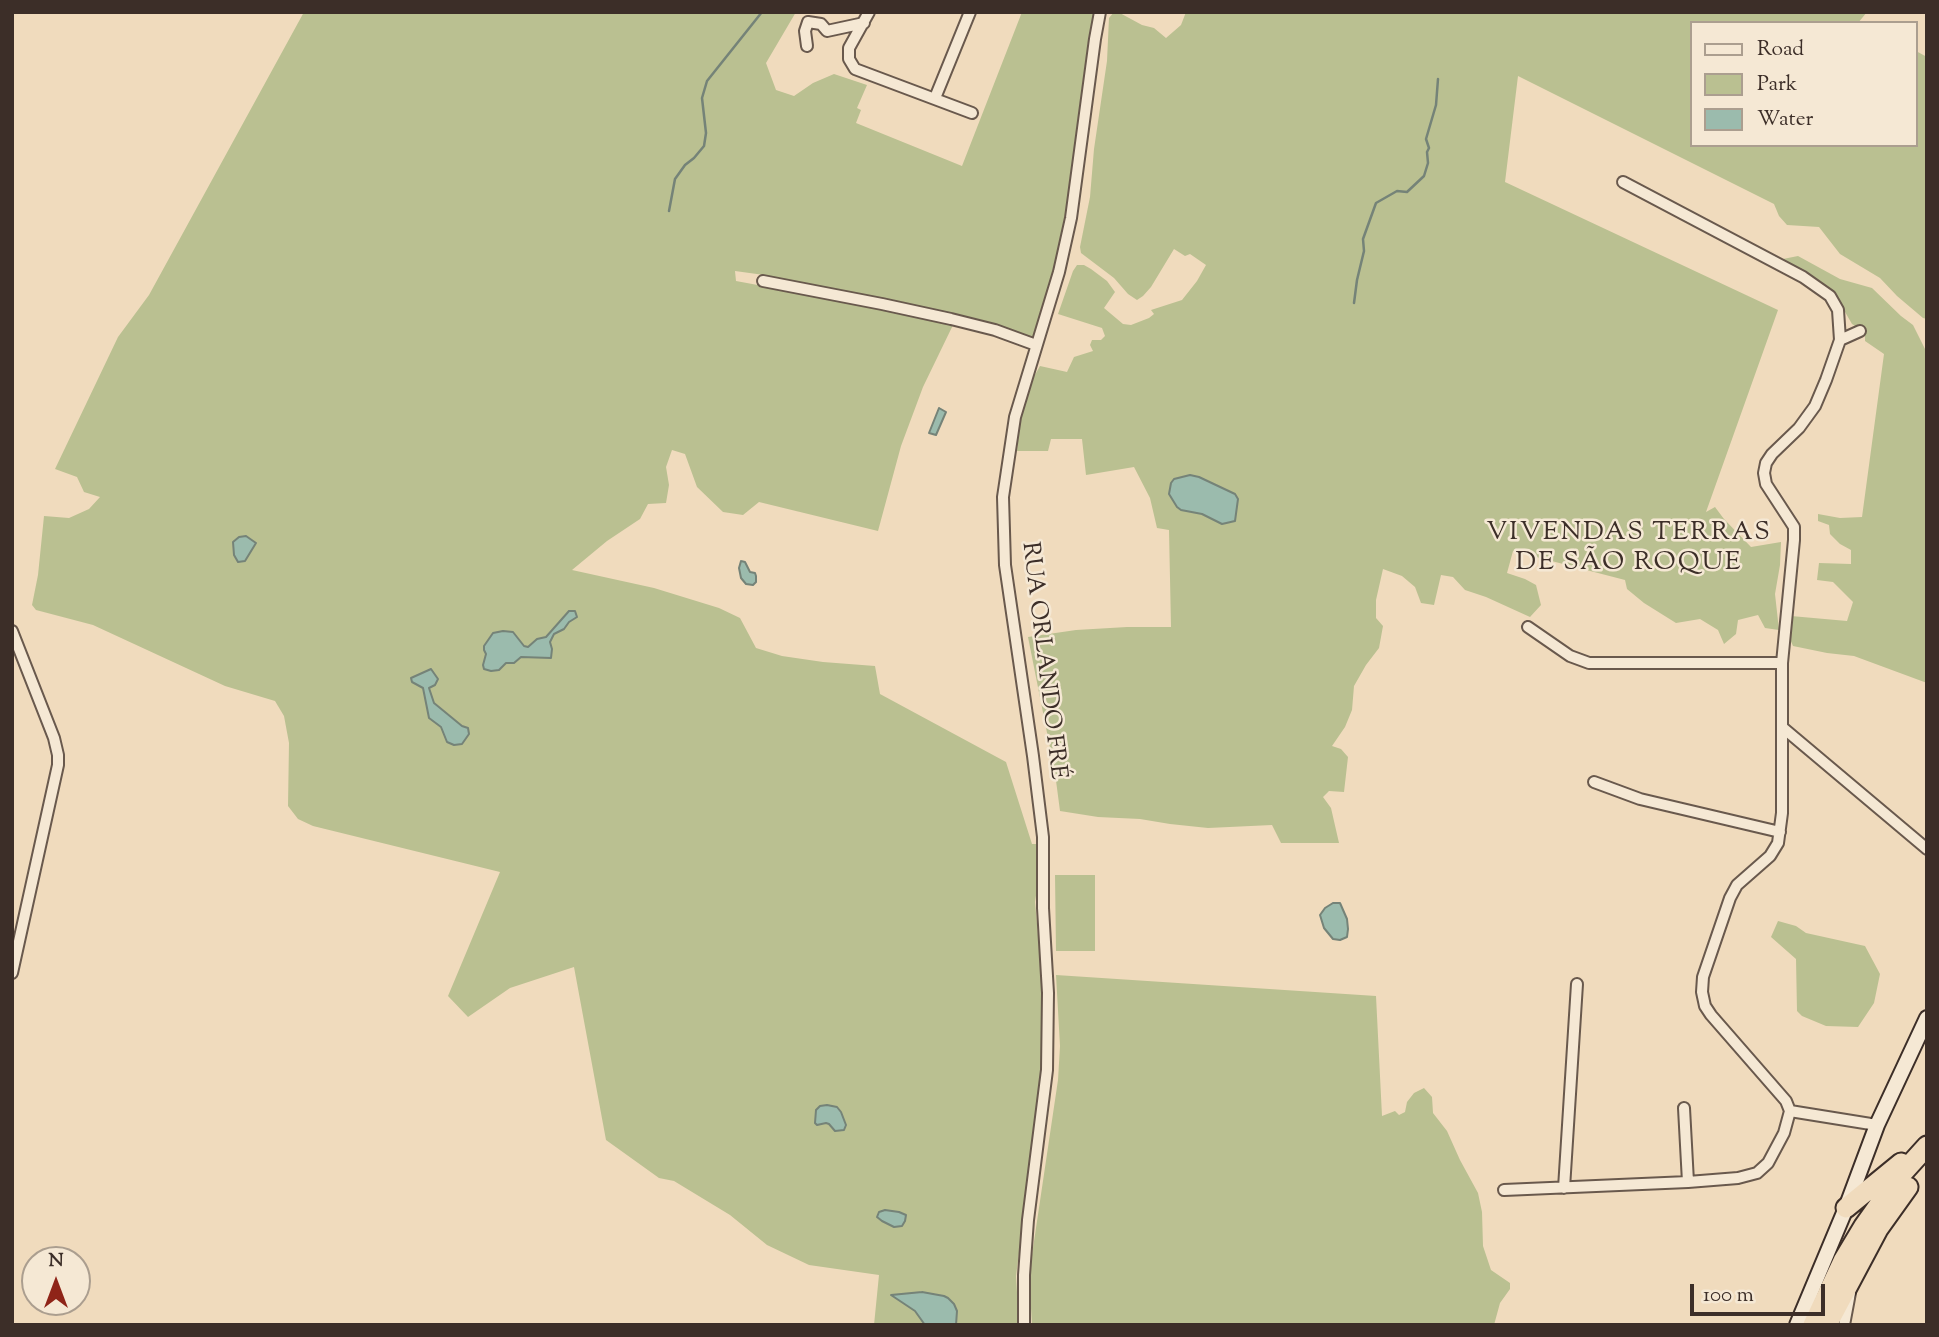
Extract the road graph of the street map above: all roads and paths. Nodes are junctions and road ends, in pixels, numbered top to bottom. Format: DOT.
graph roads {
  1 [pos="970,12"];
  2 [pos="1100,12"];
  3 [pos="867,18"];
  4 [pos="807,46"];
  5 [pos="935,98"];
  6 [pos="972,113"];
  7 [pos="1623,182"];
  8 [pos="763,281"];
  9 [pos="1860,331"];
  10 [pos="1840,340"];
  11 [pos="1037,345"];
  12 [pos="1528,627"];
  13 [pos="12,631"];
  14 [pos="1782,663"];
  15 [pos="1782,727"];
  16 [pos="1594,782"];
  17 [pos="1780,832"];
  18 [pos="1927,849"];
  19 [pos="12,972"];
  20 [pos="1577,984"];
  21 [pos="1927,1018"];
  22 [pos="1684,1108"];
  23 [pos="1790,1111"];
  24 [pos="1877,1125"];
  25 [pos="1927,1144"];
  26 [pos="1927,1166"];
  27 [pos="1688,1182"];
  28 [pos="1564,1188"];
  29 [pos="1504,1190"];
  30 [pos="1846,1208"];
  31 [pos="1854,1273"];
  32 [pos="1024,1325"];
  33 [pos="1797,1325"];
  34 [pos="1814,1325"];
  35 [pos="1827,1325"];
  36 [pos="1844,1325"];
  1 -- 5 [label="street"];
  2 -- 11 [label="street, RUA ORLANDO FRÉ"];
  3 -- 4 [label="street"];
  3 -- 5 [label="street"];
  5 -- 6 [label="street"];
  7 -- 10 [label="street"];
  8 -- 11 [label="street"];
  9 -- 10 [label="street"];
  10 -- 14 [label="street"];
  11 -- 32 [label="street, RUA ORLANDO FRÉ"];
  12 -- 14 [label="street"];
  13 -- 19 [label="street"];
  14 -- 15 [label="street"];
  15 -- 17 [label="street"];
  15 -- 18 [label="street"];
  16 -- 17 [label="street"];
  17 -- 23 [label="street"];
  20 -- 28 [label="street"];
  21 -- 24 [label="street"];
  22 -- 27 [label="street"];
  23 -- 24 [label="street"];
  23 -- 27 [label="street"];
  24 -- 30 [label="street"];
  25 -- 30 [label="highway"];
  25 -- 34 [label="highway"];
  26 -- 31 [label="highway"];
  27 -- 28 [label="street"];
  28 -- 29 [label="street"];
  30 -- 33 [label="street"];
  31 -- 35 [label="highway"];
  31 -- 36 [label="street"];
}
